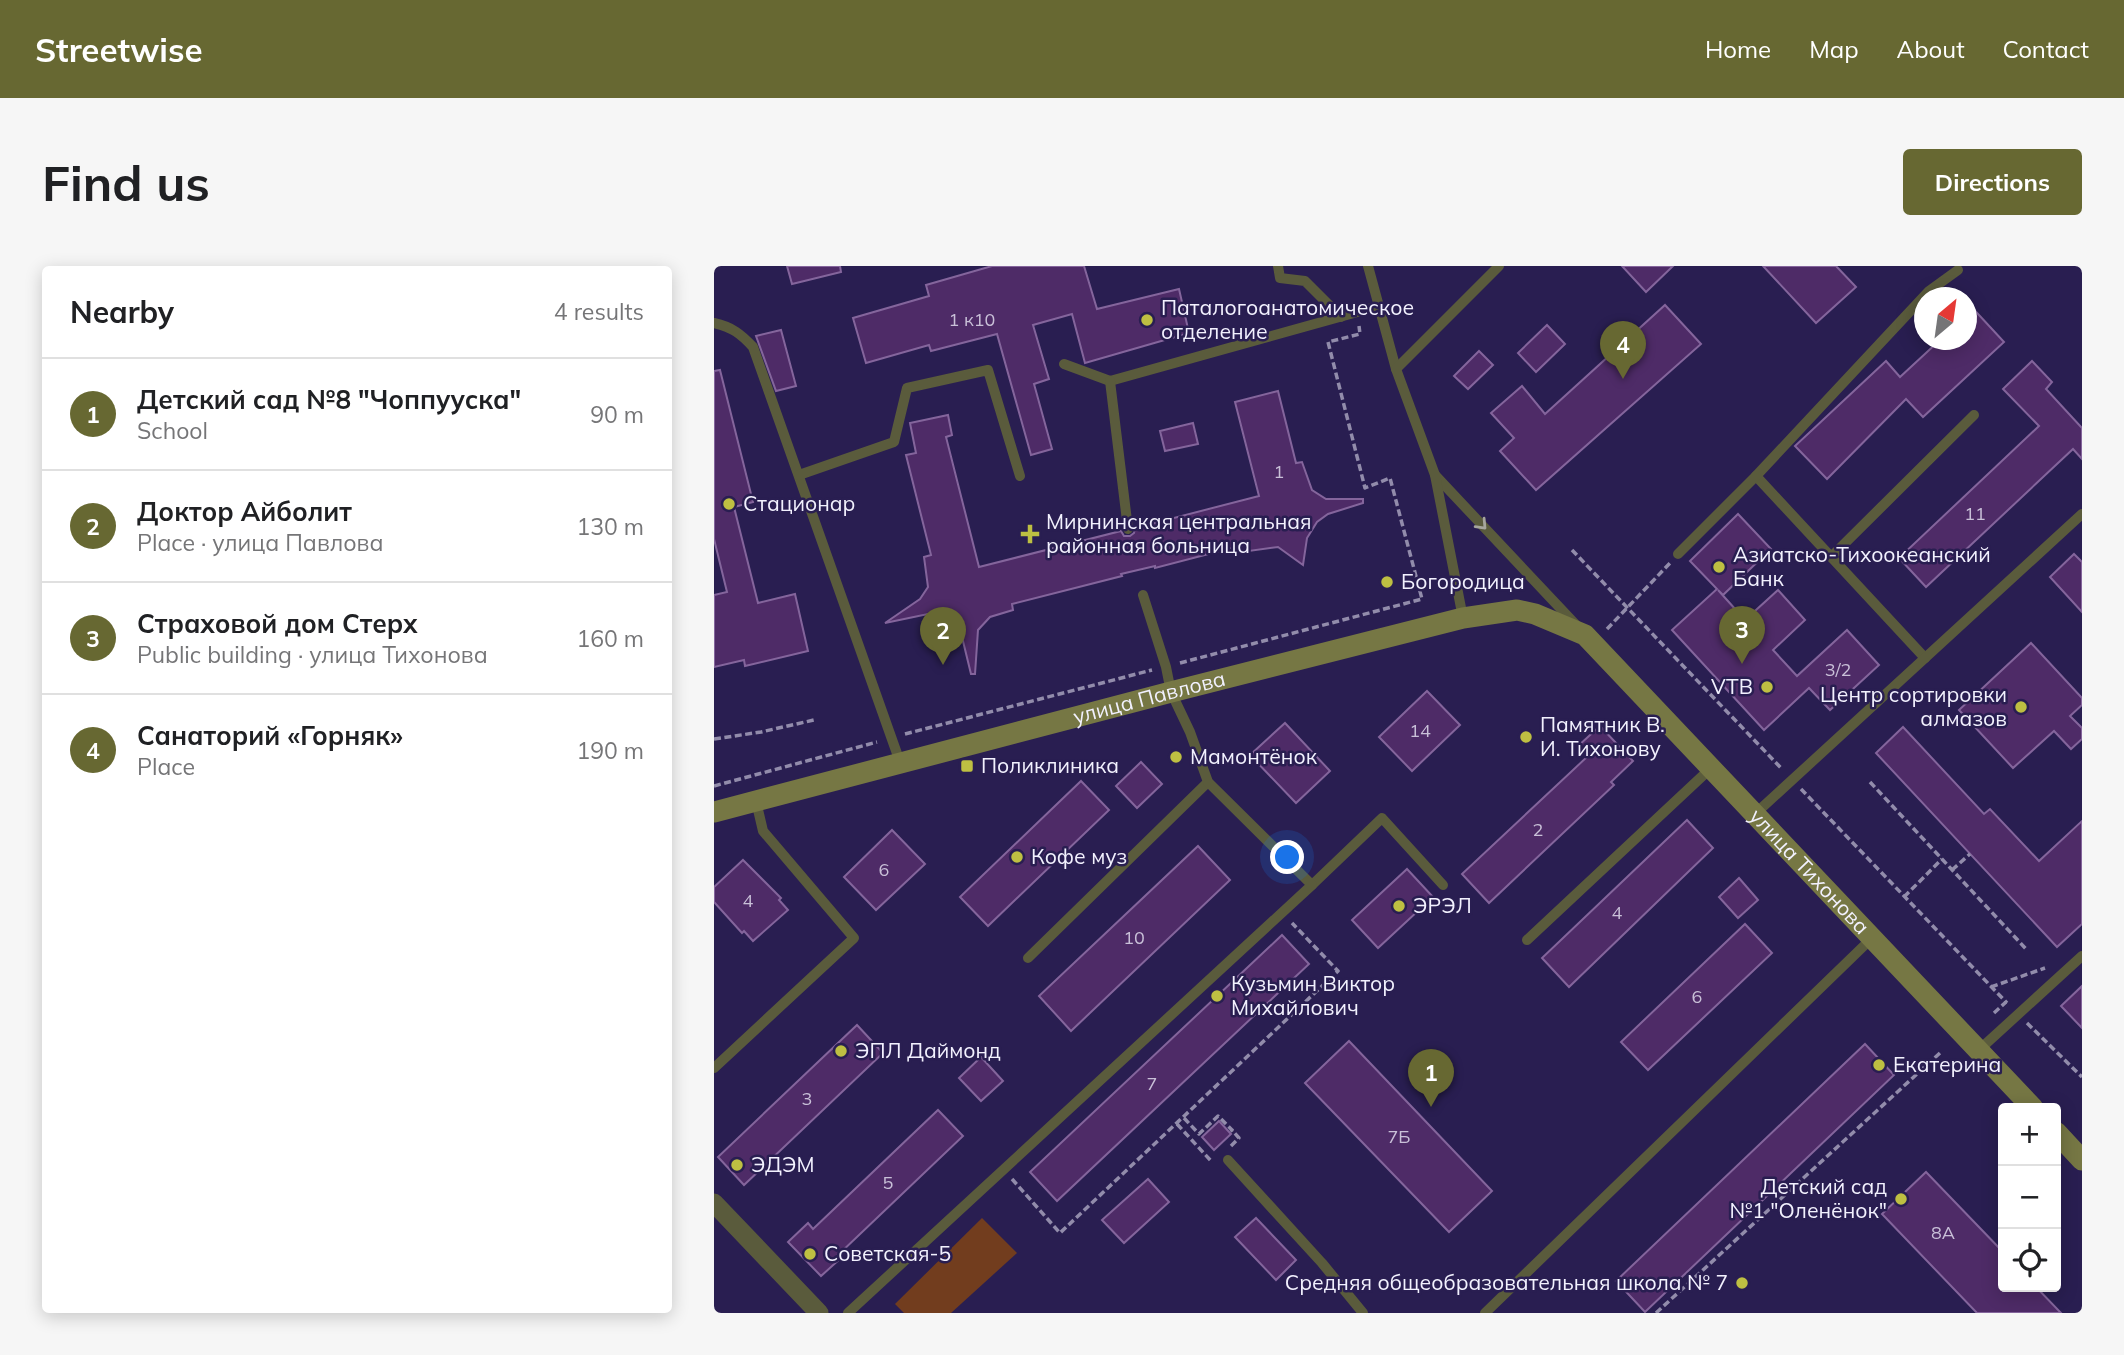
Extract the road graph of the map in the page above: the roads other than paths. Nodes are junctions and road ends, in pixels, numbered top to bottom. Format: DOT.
graph roads {
  1 [pos="1278,266"];
  2 [pos="1368,266"];
  3 [pos="1499,266"];
  4 [pos="1958,270"];
  5 [pos="1379,306"];
  6 [pos="1341,317"];
  7 [pos="714,323"];
  8 [pos="1064,364"];
  9 [pos="1396,369"];
  10 [pos="1110,381"];
  11 [pos="1974,415"];
  12 [pos="799,475"];
  13 [pos="1435,475"];
  14 [pos="1020,476"];
  15 [pos="1756,476"];
  16 [pos="2082,514"];
  17 [pos="1128,530"];
  18 [pos="1678,554"];
  19 [pos="1831,557"];
  20 [pos="1143,595"];
  21 [pos="1463,618"];
  22 [pos="1589,639"];
  23 [pos="1925,658"];
  24 [pos="1171,692"];
  25 [pos="900,762"];
  26 [pos="1711,768"];
  27 [pos="1208,782"];
  28 [pos="755,801"];
  29 [pos="714,812"];
  30 [pos="1755,814"];
  31 [pos="1312,885"];
  32 [pos="1443,885"];
  33 [pos="1872,938"];
  34 [pos="1527,940"];
  35 [pos="2082,956"];
  36 [pos="1028,958"];
  37 [pos="1979,1051"];
  38 [pos="714,1068"];
  39 [pos="2028,1103"];
  40 [pos="2061,1137"];
  41 [pos="1228,1160"];
  42 [pos="2082,1160"];
  43 [pos="714,1203"];
  44 [pos="819,1313"];
  45 [pos="848,1313"];
  46 [pos="1363,1313"];
  47 [pos="1485,1313"];
  1 -- 6 [label="lane"];
  2 -- 5 [label="lane"];
  3 -- 9 [label="lane"];
  4 -- 15 [label="lane"];
  5 -- 6 [label="lane"];
  5 -- 9 [label="lane"];
  6 -- 10 [label="lane"];
  7 -- 12 [label="lane"];
  8 -- 10 [label="lane"];
  9 -- 13 [label="lane"];
  10 -- 17 [label="lane"];
  11 -- 19 [label="lane"];
  12 -- 14 [label="lane"];
  12 -- 25 [label="lane"];
  13 -- 21 [label="lane"];
  13 -- 22 [label="lane, one-way"];
  15 -- 18 [label="lane"];
  15 -- 19 [label="lane"];
  16 -- 23 [label="lane"];
  19 -- 23 [label="lane"];
  20 -- 24 [label="lane"];
  21 -- 22 [label="main road, улица Павлова"];
  21 -- 24 [label="main road, улица Павлова"];
  22 -- 26 [label="main road, улица Тихонова"];
  23 -- 30 [label="lane"];
  24 -- 25 [label="main road, улица Павлова"];
  24 -- 27 [label="lane"];
  25 -- 28 [label="main road, улица Павлова"];
  26 -- 30 [label="main road, улица Тихонова"];
  26 -- 34 [label="lane"];
  27 -- 31 [label="lane"];
  27 -- 36 [label="lane"];
  28 -- 29 [label="main road, улица Павлова"];
  28 -- 38 [label="lane"];
  30 -- 33 [label="main road, улица Тихонова"];
  31 -- 32 [label="lane"];
  31 -- 45 [label="lane"];
  33 -- 37 [label="main road, улица Тихонова"];
  33 -- 47 [label="lane"];
  35 -- 37 [label="lane"];
  37 -- 39 [label="main road, улица Тихонова"];
  40 -- 42 [label="main road"];
  41 -- 46 [label="lane"];
  43 -- 44 [label="street"];
}
